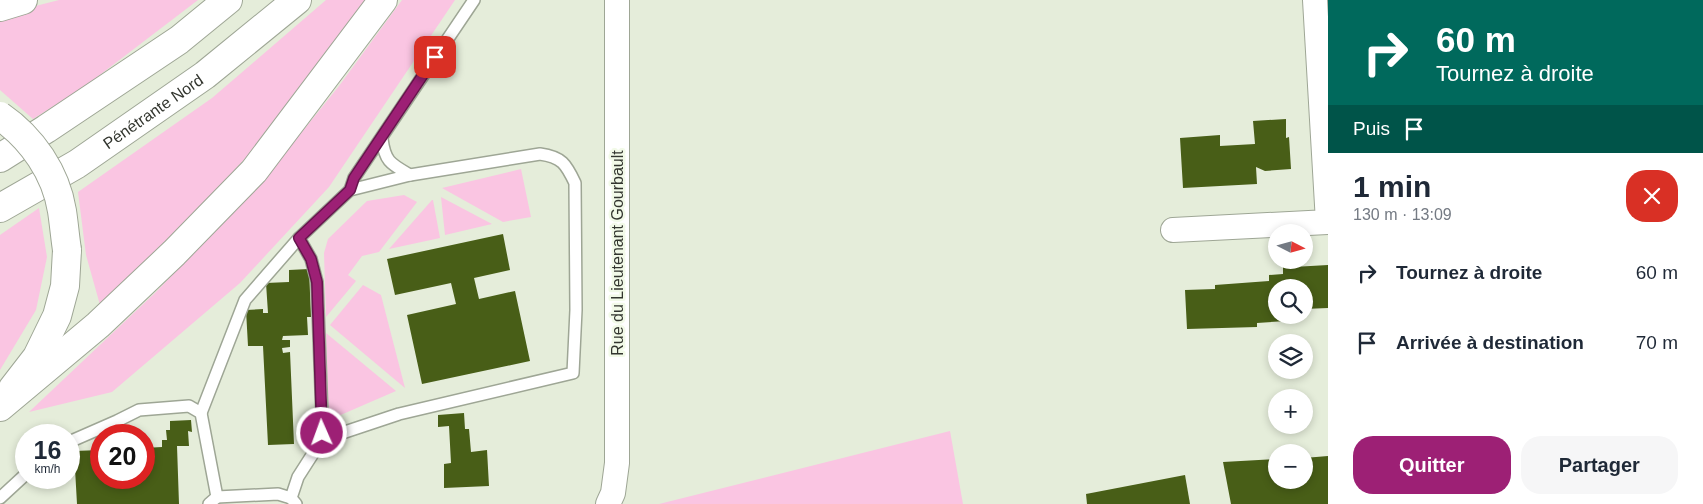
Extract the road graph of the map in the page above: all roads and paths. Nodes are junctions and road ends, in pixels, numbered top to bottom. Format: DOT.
graph roads {
  1 [pos="23,0"];
  2 [pos="228,0"];
  3 [pos="297,0"];
  4 [pos="383,0"];
  5 [pos="474,0"];
  6 [pos="617,0"];
  7 [pos="1315,0"];
  8 [pos="0,7"];
  9 [pos="0,116"];
  10 [pos="0,129"];
  11 [pos="382,139"];
  12 [pos="0,158"];
  13 [pos="410,175"];
  14 [pos="350,190"];
  15 [pos="0,208"];
  16 [pos="1328,222"];
  17 [pos="1173,230"];
  18 [pos="299,238"];
  19 [pos="62,251"];
  20 [pos="0,382"];
  21 [pos="0,406"];
  22 [pos="201,413"];
  23 [pos="80,437"];
  24 [pos="323,443"];
  25 [pos="15,484"];
  26 [pos="0,498"];
  27 [pos="213,500"];
  28 [pos="293,501"];
  29 [pos="608,504"];
  1 -- 8 [label="main road"];
  2 -- 12 [label="main road"];
  3 -- 15 [label="main road, Pénétrante Nord"];
  4 -- 21 [label="main road"];
  5 -- 11 [label="lane"];
  6 -- 29 [label="street, Rue du Lieutenant Gourbault"];
  7 -- 16 [label="street"];
  9 -- 19 [label="main road, bridge"];
  10 -- 19 [label="main road"];
  11 -- 13 [label="lane"];
  11 -- 14 [label="lane"];
  13 -- 14 [label="lane"];
  13 -- 24 [label="lane"];
  14 -- 18 [label="lane"];
  16 -- 17 [label="street"];
  18 -- 22 [label="lane"];
  18 -- 24 [label="lane"];
  19 -- 20 [label="main road"];
  19 -- 21 [label="main road"];
  22 -- 23 [label="lane"];
  22 -- 27 [label="lane"];
  24 -- 28 [label="lane"];
  25 -- 26 [label="lane"];
  27 -- 28 [label="lane"];
}
